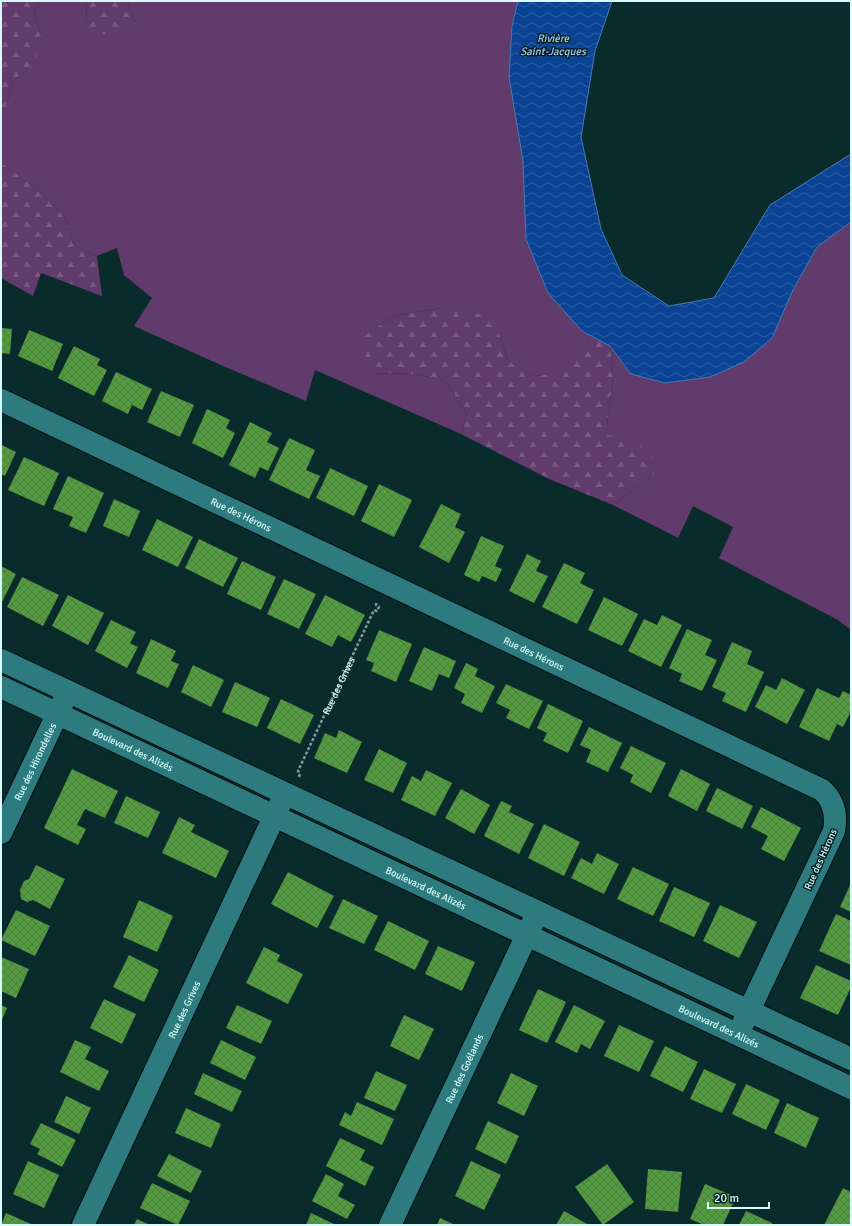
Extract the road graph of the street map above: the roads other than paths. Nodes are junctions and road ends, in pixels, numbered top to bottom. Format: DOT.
graph roads {
  1 [pos="1,400"];
  2 [pos="1,660"];
  3 [pos="1,687"];
  4 [pos="68,691"];
  5 [pos="57,713"];
  6 [pos="291,787"];
  7 [pos="274,816"];
  8 [pos="1,833"];
  9 [pos="538,912"];
  10 [pos="527,935"];
  11 [pos="748,1011"];
  12 [pos="738,1034"];
  13 [pos="851,1059"];
  14 [pos="851,1088"];
  15 [pos="83,1225"];
  16 [pos="390,1225"];
  1 -- 11 [label="street, Rue des Hérons"];
  2 -- 4 [label="street"];
  3 -- 5 [label="street, Boulevard des Alizés"];
  4 -- 5 [label="street, Rue des Hirondelles"];
  4 -- 6 [label="street"];
  5 -- 7 [label="street, Boulevard des Alizés"];
  5 -- 8 [label="street, Rue des Hirondelles"];
  6 -- 7 [label="street, Rue des Grives"];
  6 -- 9 [label="street"];
  7 -- 10 [label="street, Boulevard des Alizés"];
  7 -- 15 [label="street, Rue des Grives"];
  9 -- 10 [label="street, Rue des Goélands"];
  9 -- 11 [label="street"];
  10 -- 12 [label="street, Boulevard des Alizés"];
  10 -- 16 [label="street, Rue des Goélands"];
  11 -- 12 [label="street, Rue des Hérons"];
  11 -- 13 [label="street"];
  12 -- 14 [label="street, Boulevard des Alizés"];
}
